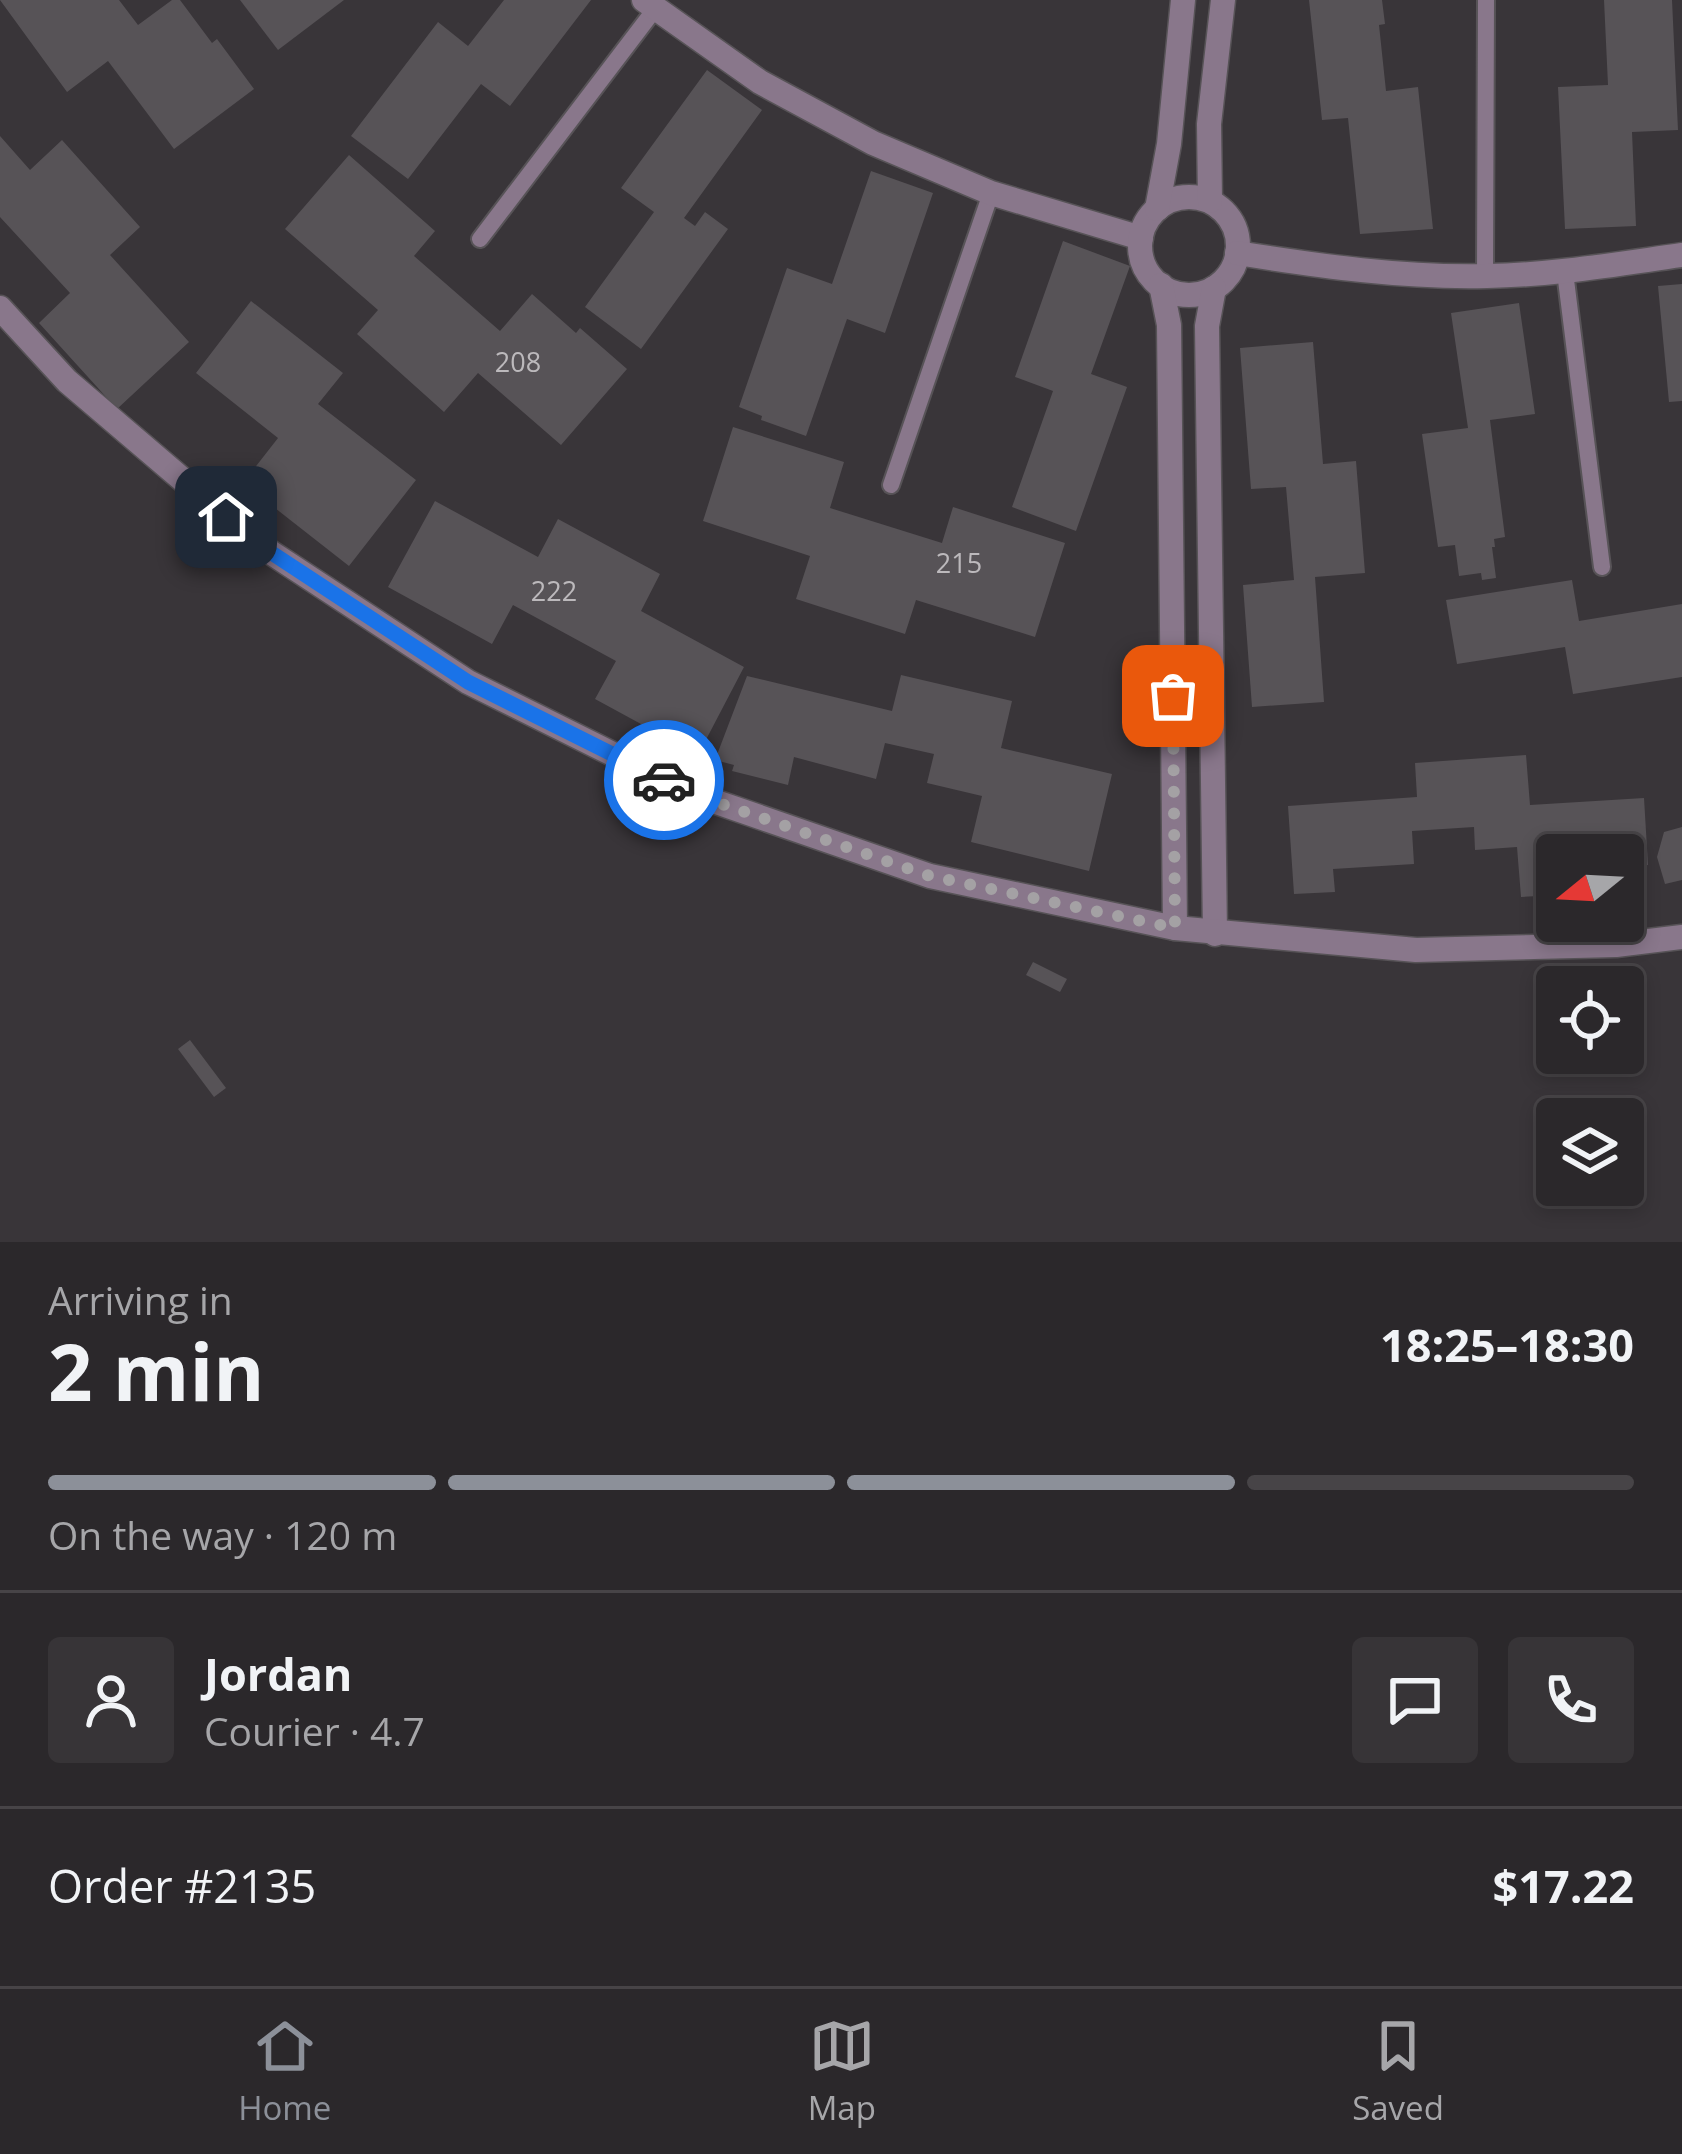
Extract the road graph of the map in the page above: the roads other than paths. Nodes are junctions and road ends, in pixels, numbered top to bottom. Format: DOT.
graph roads {
  1 [pos="1183,0"];
  2 [pos="1223,0"];
  3 [pos="1486,0"];
  4 [pos="649,4"];
  5 [pos="991,193"];
  6 [pos="1210,201"];
  7 [pos="1157,208"];
  8 [pos="1141,238"];
  9 [pos="480,239"];
  10 [pos="1237,253"];
  11 [pos="1682,255"];
  12 [pos="1565,272"];
  13 [pos="1485,276"];
  14 [pos="1161,285"];
  15 [pos="1214,288"];
  16 [pos="0,308"];
  17 [pos="892,485"];
  18 [pos="1602,567"];
  19 [pos="1175,928"];
  20 [pos="1215,934"];
  21 [pos="1682,937"];
  1 -- 7 [label="street"];
  2 -- 6 [label="street"];
  3 -- 13 [label="lane"];
  4 -- 5 [label="street"];
  4 -- 9 [label="lane"];
  5 -- 8 [label="street"];
  5 -- 17 [label="lane"];
  6 -- 7 [label="street"];
  6 -- 10 [label="street"];
  7 -- 8 [label="street"];
  8 -- 14 [label="street"];
  10 -- 13 [label="street"];
  10 -- 15 [label="street"];
  11 -- 12 [label="street"];
  12 -- 13 [label="street"];
  12 -- 18 [label="lane"];
  14 -- 15 [label="street"];
  14 -- 19 [label="street"];
  15 -- 20 [label="street"];
  16 -- 19 [label="street"];
  19 -- 20 [label="street"];
  20 -- 21 [label="street"];
}
